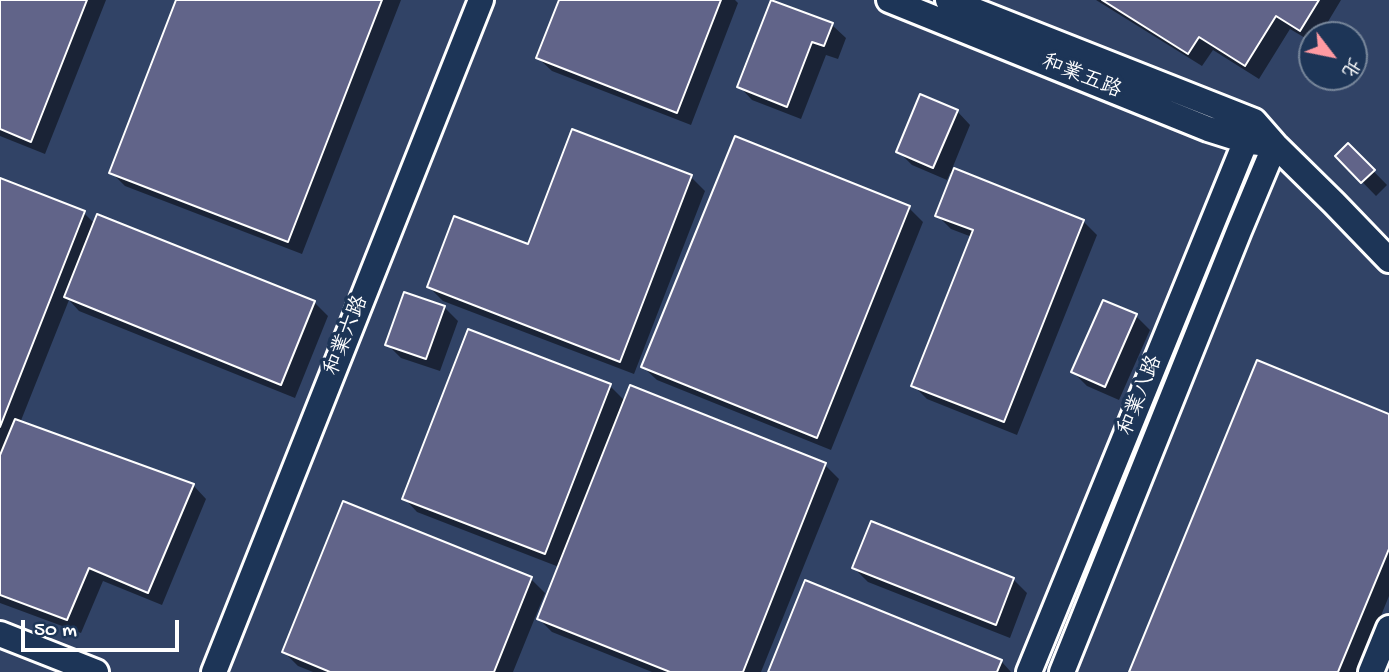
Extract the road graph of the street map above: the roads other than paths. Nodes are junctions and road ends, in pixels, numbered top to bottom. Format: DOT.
graph roads {
  1 [pos="481,0"];
  2 [pos="889,0"];
  3 [pos="948,0"];
  4 [pos="1250,131"];
  5 [pos="1275,145"];
  6 [pos="1389,260"];
  7 [pos="1389,628"];
  8 [pos="0,634"];
  9 [pos="96,672"];
  10 [pos="214,672"];
  11 [pos="1029,672"];
  12 [pos="1062,672"];
  13 [pos="1371,672"];
  1 -- 10 [label="street, 和業六路"];
  2 -- 4 [label="street, 和業五路"];
  3 -- 4 [label="street, 和業五路"];
  4 -- 5 [label="street, 和業五路"];
  4 -- 11 [label="street, 和業八路"];
  5 -- 6 [label="street"];
  5 -- 12 [label="street, 和業八路"];
  7 -- 13 [label="street"];
  8 -- 9 [label="street"];
}
